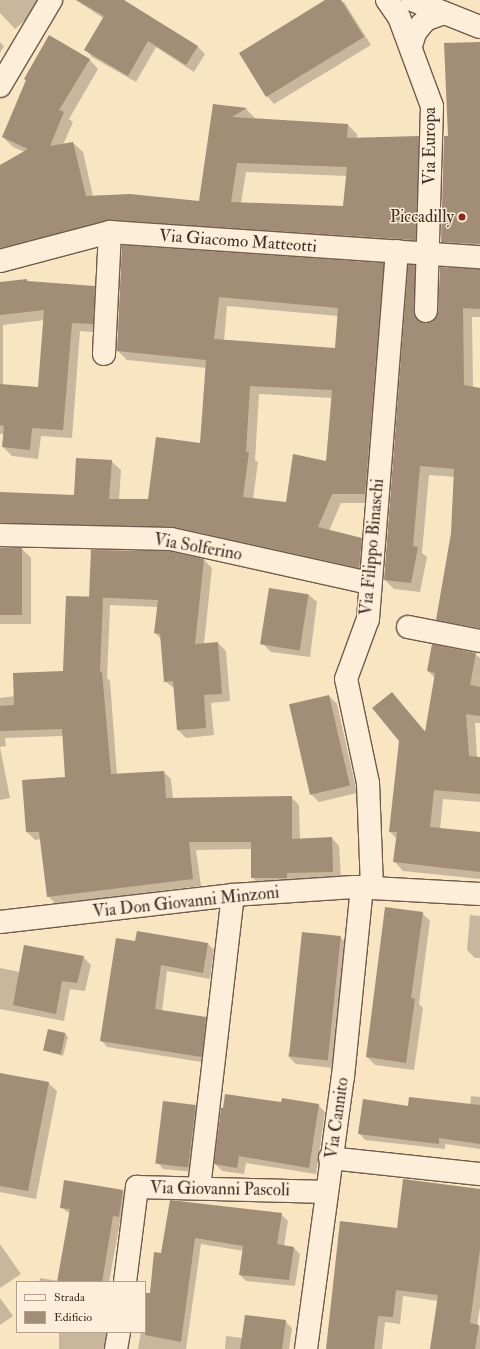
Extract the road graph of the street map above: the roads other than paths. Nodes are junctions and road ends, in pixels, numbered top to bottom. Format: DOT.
graph roads {
  1 [pos="51,0"];
  2 [pos="387,0"];
  3 [pos="412,0"];
  4 [pos="444,13"];
  5 [pos="480,28"];
  6 [pos="411,46"];
  7 [pos="0,86"];
  8 [pos="110,232"];
  9 [pos="397,250"];
  10 [pos="429,252"];
  11 [pos="480,257"];
  12 [pos="0,261"];
  13 [pos="426,311"];
  14 [pos="104,354"];
  15 [pos="0,535"];
  16 [pos="369,583"];
  17 [pos="408,627"];
  18 [pos="480,641"];
  19 [pos="367,887"];
  20 [pos="480,894"];
  21 [pos="233,895"];
  22 [pos="0,922"];
  23 [pos="330,1158"];
  24 [pos="480,1174"];
  25 [pos="200,1188"];
  26 [pos="328,1192"];
  27 [pos="125,1281"];
  28 [pos="119,1333"];
  29 [pos="116,1349"];
  30 [pos="306,1349"];
  1 -- 7 [label="street"];
  2 -- 6 [label="street, Via Europa"];
  3 -- 4 [label="street"];
  4 -- 5 [label="street"];
  4 -- 6 [label="street"];
  6 -- 10 [label="street, Via Europa"];
  8 -- 9 [label="street, Via Giacomo Matteotti"];
  8 -- 12 [label="street, Via Giacomo Matteotti"];
  8 -- 14 [label="street"];
  9 -- 10 [label="street, Via Giacomo Matteotti"];
  9 -- 16 [label="street, Via Filippo Binaschi"];
  10 -- 11 [label="street, Via Giacomo Matteotti"];
  10 -- 13 [label="street, Via Europa"];
  15 -- 16 [label="street, Via Solferino"];
  16 -- 19 [label="street, Via Filippo Binaschi"];
  17 -- 18 [label="street"];
  19 -- 20 [label="street, Via Don Giovanni Minzoni"];
  19 -- 21 [label="street, Via Don Giovanni Minzoni"];
  19 -- 23 [label="street, Via Cannito"];
  21 -- 22 [label="street, Via Don Giovanni Minzoni"];
  21 -- 25 [label="street"];
  23 -- 24 [label="street"];
  23 -- 26 [label="street, Via Cannito"];
  25 -- 26 [label="street, Via Giovanni Pascoli"];
  25 -- 27 [label="street, Via Giovanni Pascoli"];
  26 -- 30 [label="street, Via Cannito"];
  28 -- 29 [label="street"];
}
